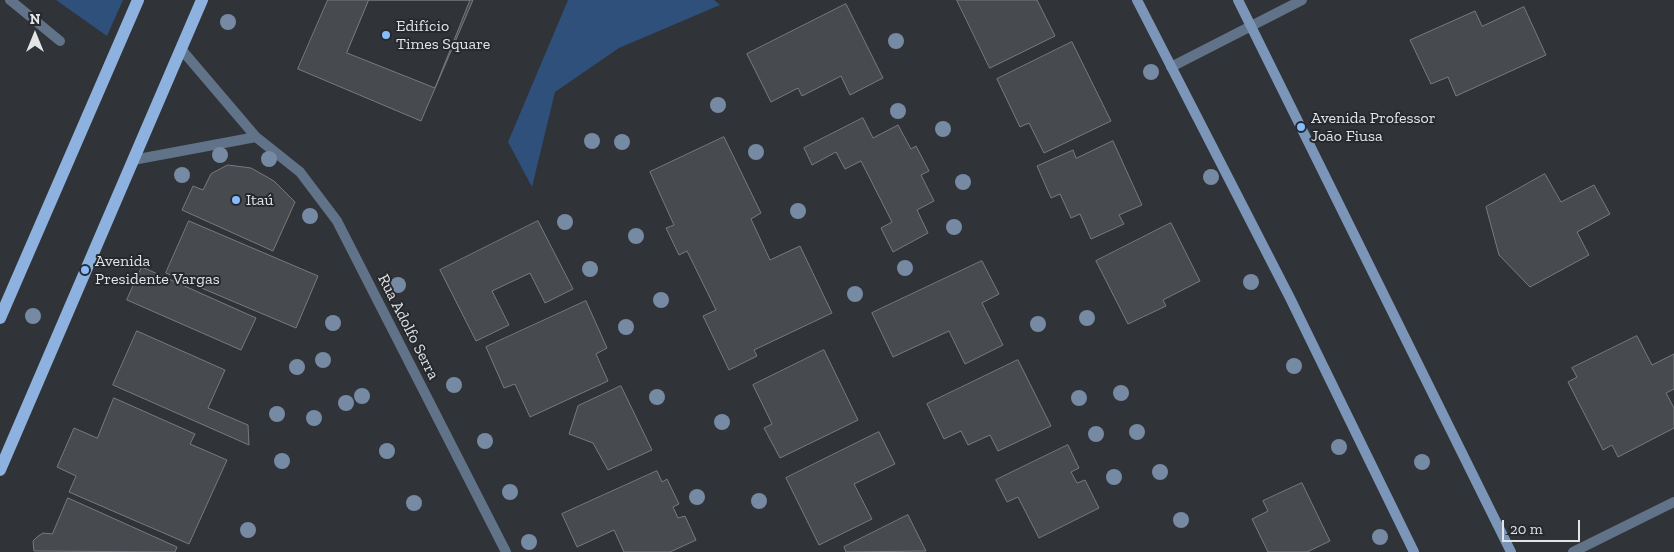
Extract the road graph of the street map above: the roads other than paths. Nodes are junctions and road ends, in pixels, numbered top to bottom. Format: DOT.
graph roads {
  1 [pos="10,0"];
  2 [pos="138,0"];
  3 [pos="202,0"];
  4 [pos="1137,0"];
  5 [pos="1238,0"];
  6 [pos="1302,0"];
  7 [pos="1251,24"];
  8 [pos="60,41"];
  9 [pos="180,49"];
  10 [pos="1171,67"];
  11 [pos="256,137"];
  12 [pos="133,160"];
  13 [pos="0,318"];
  14 [pos="0,470"];
  15 [pos="1674,502"];
  16 [pos="506,552"];
  17 [pos="1414,552"];
  18 [pos="1511,552"];
  19 [pos="1573,552"];
  1 -- 8 [label="street"];
  2 -- 13 [label="main road"];
  3 -- 9 [label="main road"];
  4 -- 10 [label="main road"];
  5 -- 7 [label="main road"];
  6 -- 7 [label="street"];
  7 -- 10 [label="street"];
  7 -- 18 [label="main road"];
  9 -- 11 [label="street, Rua Adolfo Serra"];
  9 -- 12 [label="main road"];
  10 -- 17 [label="main road"];
  11 -- 12 [label="street"];
  11 -- 16 [label="street, Rua Adolfo Serra"];
  12 -- 14 [label="main road"];
  15 -- 19 [label="street"];
}
